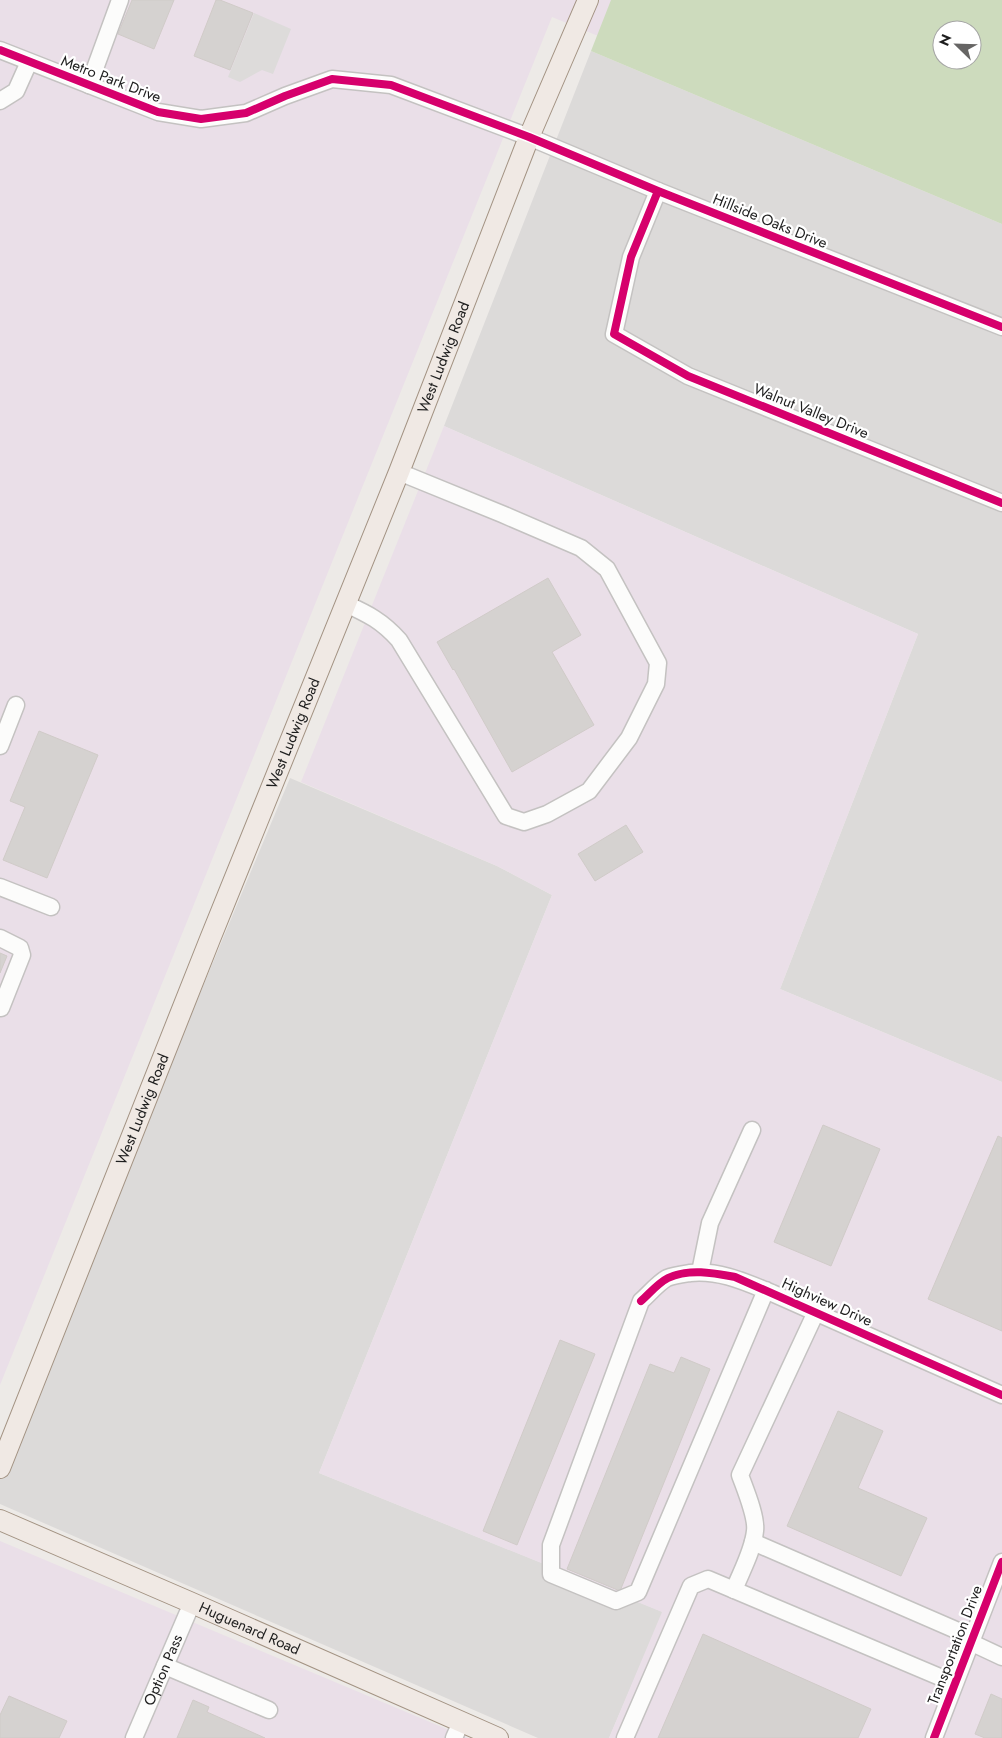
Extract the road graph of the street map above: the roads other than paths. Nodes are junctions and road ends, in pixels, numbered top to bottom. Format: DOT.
graph roads {
  1 [pos="120,0"];
  2 [pos="588,0"];
  3 [pos="0,50"];
  4 [pos="29,62"];
  5 [pos="88,85"];
  6 [pos="0,101"];
  7 [pos="529,137"];
  8 [pos="658,191"];
  9 [pos="1002,327"];
  10 [pos="399,472"];
  11 [pos="1002,503"];
  12 [pos="346,604"];
  13 [pos="16,706"];
  14 [pos="0,746"];
  15 [pos="0,887"];
  16 [pos="51,907"];
  17 [pos="0,938"];
  18 [pos="1,1008"];
  19 [pos="752,1130"];
  20 [pos="700,1272"];
  21 [pos="766,1290"];
  22 [pos="816,1312"];
  23 [pos="1002,1395"];
  24 [pos="0,1468"];
  25 [pos="0,1520"];
  26 [pos="752,1542"];
  27 [pos="1002,1562"];
  28 [pos="734,1590"];
  29 [pos="192,1603"];
  30 [pos="971,1640"];
  31 [pos="1002,1657"];
  32 [pos="165,1666"];
  33 [pos="954,1682"];
  34 [pos="269,1710"];
  35 [pos="458,1730"];
  36 [pos="134,1738"];
  37 [pos="498,1738"];
  38 [pos="625,1738"];
  39 [pos="934,1738"];
  1 -- 5 [label="street"];
  2 -- 7 [label="main road, West Ludwig Road"];
  3 -- 4 [label="street, Metro Park Drive"];
  4 -- 5 [label="street, Metro Park Drive"];
  4 -- 6 [label="street"];
  5 -- 7 [label="street, Metro Park Drive"];
  7 -- 8 [label="street, Hillside Oaks Drive"];
  7 -- 10 [label="main road, West Ludwig Road"];
  8 -- 9 [label="street, Hillside Oaks Drive"];
  8 -- 11 [label="street, Walnut Valley Drive"];
  10 -- 12 [label="main road, West Ludwig Road"];
  10 -- 12 [label="street"];
  12 -- 24 [label="main road, West Ludwig Road"];
  13 -- 14 [label="street"];
  15 -- 16 [label="street"];
  17 -- 18 [label="street"];
  19 -- 20 [label="street"];
  20 -- 21 [label="street, Highview Drive"];
  20 -- 21 [label="street, Highview Drive"];
  21 -- 22 [label="street, Highview Drive"];
  22 -- 23 [label="street, Highview Drive"];
  22 -- 26 [label="street"];
  25 -- 29 [label="main road, Huguenard Road"];
  26 -- 28 [label="street"];
  26 -- 30 [label="street"];
  27 -- 30 [label="street, Transportation Drive"];
  28 -- 33 [label="street"];
  28 -- 38 [label="street"];
  29 -- 32 [label="street, Option Pass"];
  29 -- 35 [label="main road, Huguenard Road"];
  30 -- 31 [label="street"];
  30 -- 33 [label="street, Transportation Drive"];
  32 -- 34 [label="street"];
  32 -- 36 [label="street, Option Pass"];
  33 -- 39 [label="street, Transportation Drive"];
  35 -- 37 [label="main road, Huguenard Road"];
}
